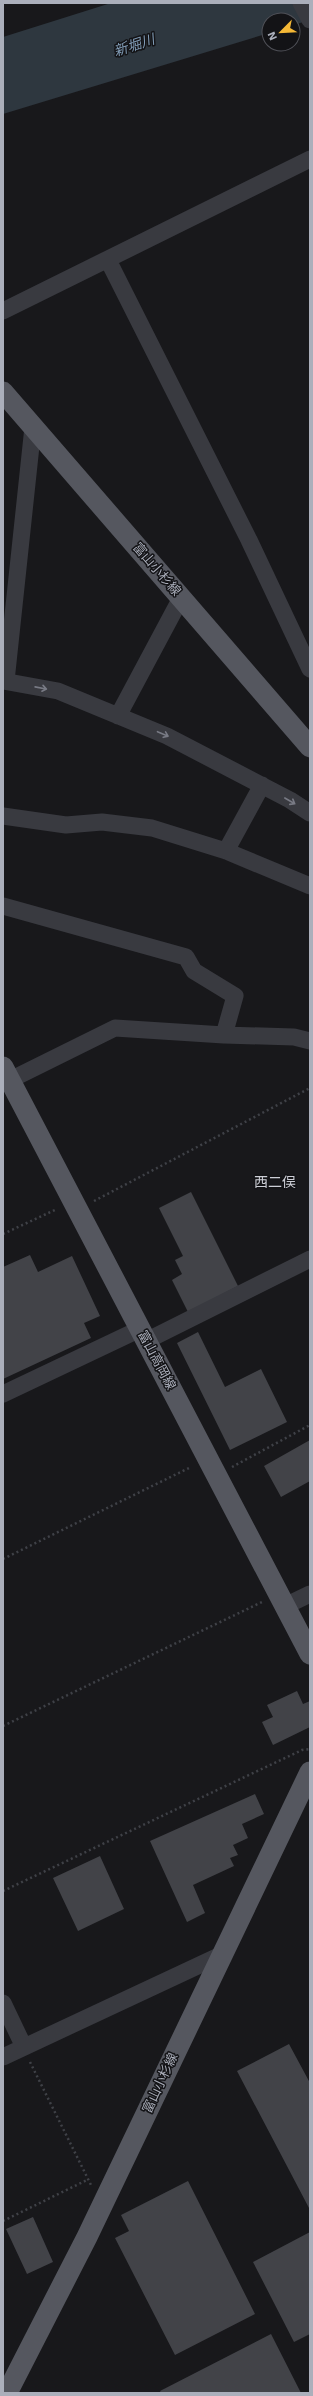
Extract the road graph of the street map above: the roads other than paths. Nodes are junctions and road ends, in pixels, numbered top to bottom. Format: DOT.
graph roads {
  1 [pos="302,3"];
  2 [pos="310,20"];
  3 [pos="310,159"];
  4 [pos="108,260"];
  5 [pos="3,311"];
  6 [pos="3,392"];
  7 [pos="33,427"];
  8 [pos="181,598"];
  9 [pos="310,669"];
  10 [pos="5,681"];
  11 [pos="118,716"];
  12 [pos="310,747"];
  13 [pos="262,785"];
  14 [pos="310,813"];
  15 [pos="3,816"];
  16 [pos="226,851"];
  17 [pos="310,886"];
  18 [pos="3,906"];
  19 [pos="224,1035"];
  20 [pos="310,1041"];
  21 [pos="6,1074"];
  22 [pos="310,1259"];
  23 [pos="143,1335"];
  24 [pos="3,1394"];
  25 [pos="310,1594"];
  26 [pos="282,1600"];
  27 [pos="310,1654"];
  28 [pos="310,1772"];
  29 [pos="305,1792"];
  30 [pos="221,1955"];
  31 [pos="3,2003"];
  32 [pos="23,2047"];
  33 [pos="3,2057"];
  34 [pos="7,2393"];
  1 -- 2 [label="street"];
  3 -- 4 [label="street"];
  4 -- 5 [label="street"];
  4 -- 9 [label="street"];
  6 -- 7 [label="main road, 富山小杉線"];
  7 -- 8 [label="main road, 富山小杉線"];
  7 -- 10 [label="street"];
  8 -- 11 [label="street"];
  8 -- 12 [label="main road, 富山小杉線"];
  10 -- 11 [label="street, one-way"];
  11 -- 13 [label="street, one-way"];
  13 -- 14 [label="street, one-way"];
  13 -- 16 [label="street"];
  15 -- 16 [label="street"];
  16 -- 17 [label="street"];
  18 -- 19 [label="street"];
  19 -- 20 [label="street"];
  19 -- 21 [label="street"];
  21 -- 23 [label="main road, 富山高岡線"];
  22 -- 23 [label="street"];
  23 -- 24 [label="street"];
  23 -- 26 [label="main road, 富山高岡線"];
  25 -- 26 [label="street"];
  26 -- 27 [label="main road, 富山高岡線"];
  28 -- 29 [label="main road, 富山小杉線"];
  29 -- 30 [label="main road, 富山小杉線"];
  30 -- 32 [label="street"];
  30 -- 34 [label="main road, 富山小杉線"];
  31 -- 32 [label="street"];
  32 -- 33 [label="street"];
}
